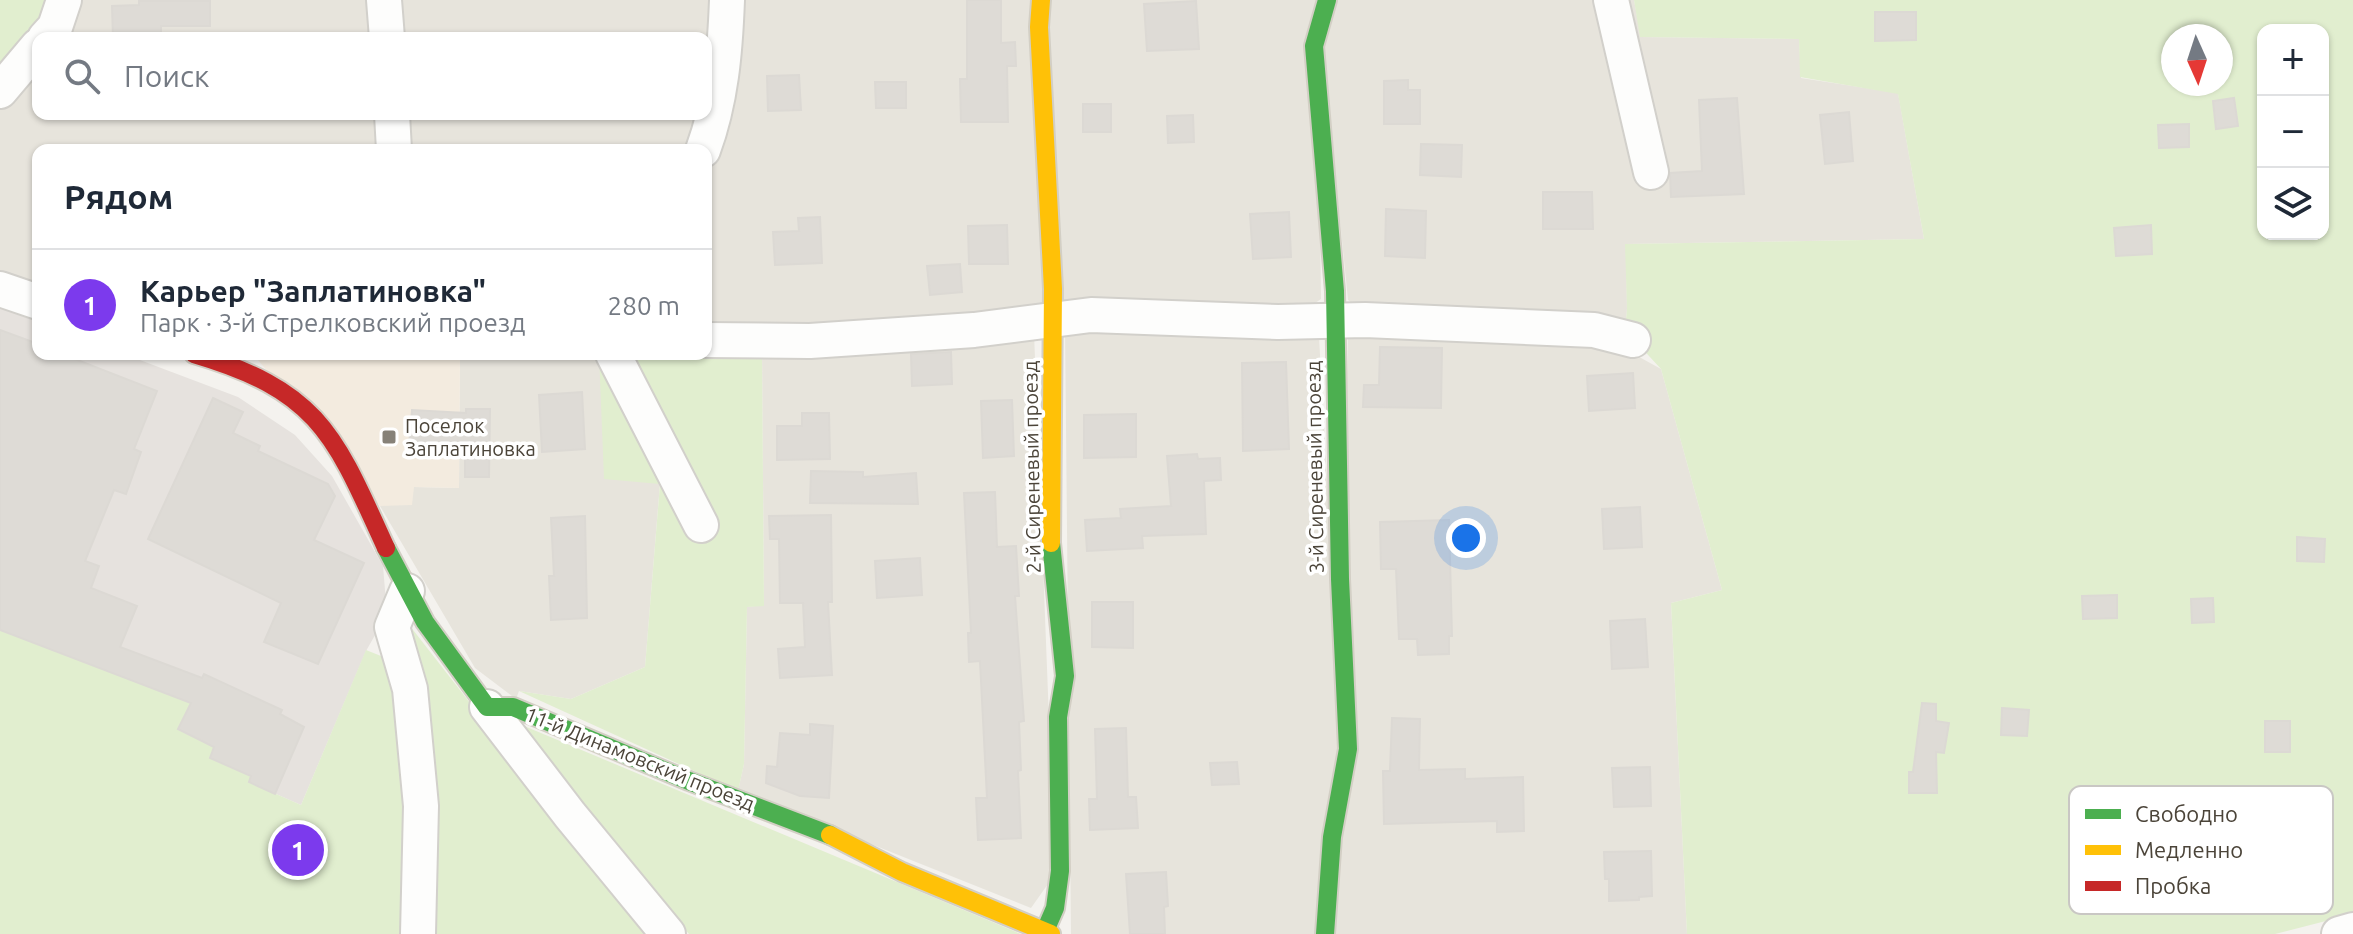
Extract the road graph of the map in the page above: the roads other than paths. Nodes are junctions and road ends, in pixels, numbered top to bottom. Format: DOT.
graph roads {
  1 [pos="64,0"];
  2 [pos="384,0"];
  3 [pos="727,0"];
  4 [pos="1041,0"];
  5 [pos="1327,0"];
  6 [pos="1611,0"];
  7 [pos="49,32"];
  8 [pos="387,32"];
  9 [pos="32,53"];
  10 [pos="0,91"];
  11 [pos="392,120"];
  12 [pos="394,144"];
  13 [pos="705,144"];
  14 [pos="1651,172"];
  15 [pos="0,289"];
  16 [pos="32,300"];
  17 [pos="1051,319"];
  18 [pos="1335,320"];
  19 [pos="712,340"];
  20 [pos="1633,340"];
  21 [pos="219,360"];
  22 [pos="616,360"];
  23 [pos="701,525"];
  24 [pos="407,591"];
  25 [pos="487,707"];
  26 [pos="2353,930"];
  27 [pos="1048,932"];
  28 [pos="418,934"];
  29 [pos="668,934"];
  30 [pos="1325,934"];
  31 [pos="2339,934"];
  1 -- 7 [label="street"];
  2 -- 8 [label="street"];
  3 -- 13 [label="street"];
  4 -- 17 [label="street, 2-й Сиреневый проезд"];
  5 -- 18 [label="street, 3-й Сиреневый проезд"];
  6 -- 14 [label="street"];
  9 -- 10 [label="street"];
  11 -- 12 [label="street"];
  15 -- 16 [label="street"];
  17 -- 18 [label="street"];
  17 -- 19 [label="street"];
  17 -- 27 [label="street, 2-й Сиреневый проезд"];
  18 -- 20 [label="street"];
  18 -- 30 [label="street, 3-й Сиреневый проезд"];
  21 -- 24 [label="street"];
  22 -- 23 [label="street"];
  24 -- 25 [label="street"];
  24 -- 28 [label="street"];
  25 -- 27 [label="street, 11-й Динамовский проезд"];
  25 -- 29 [label="street"];
  26 -- 31 [label="street"];
}
